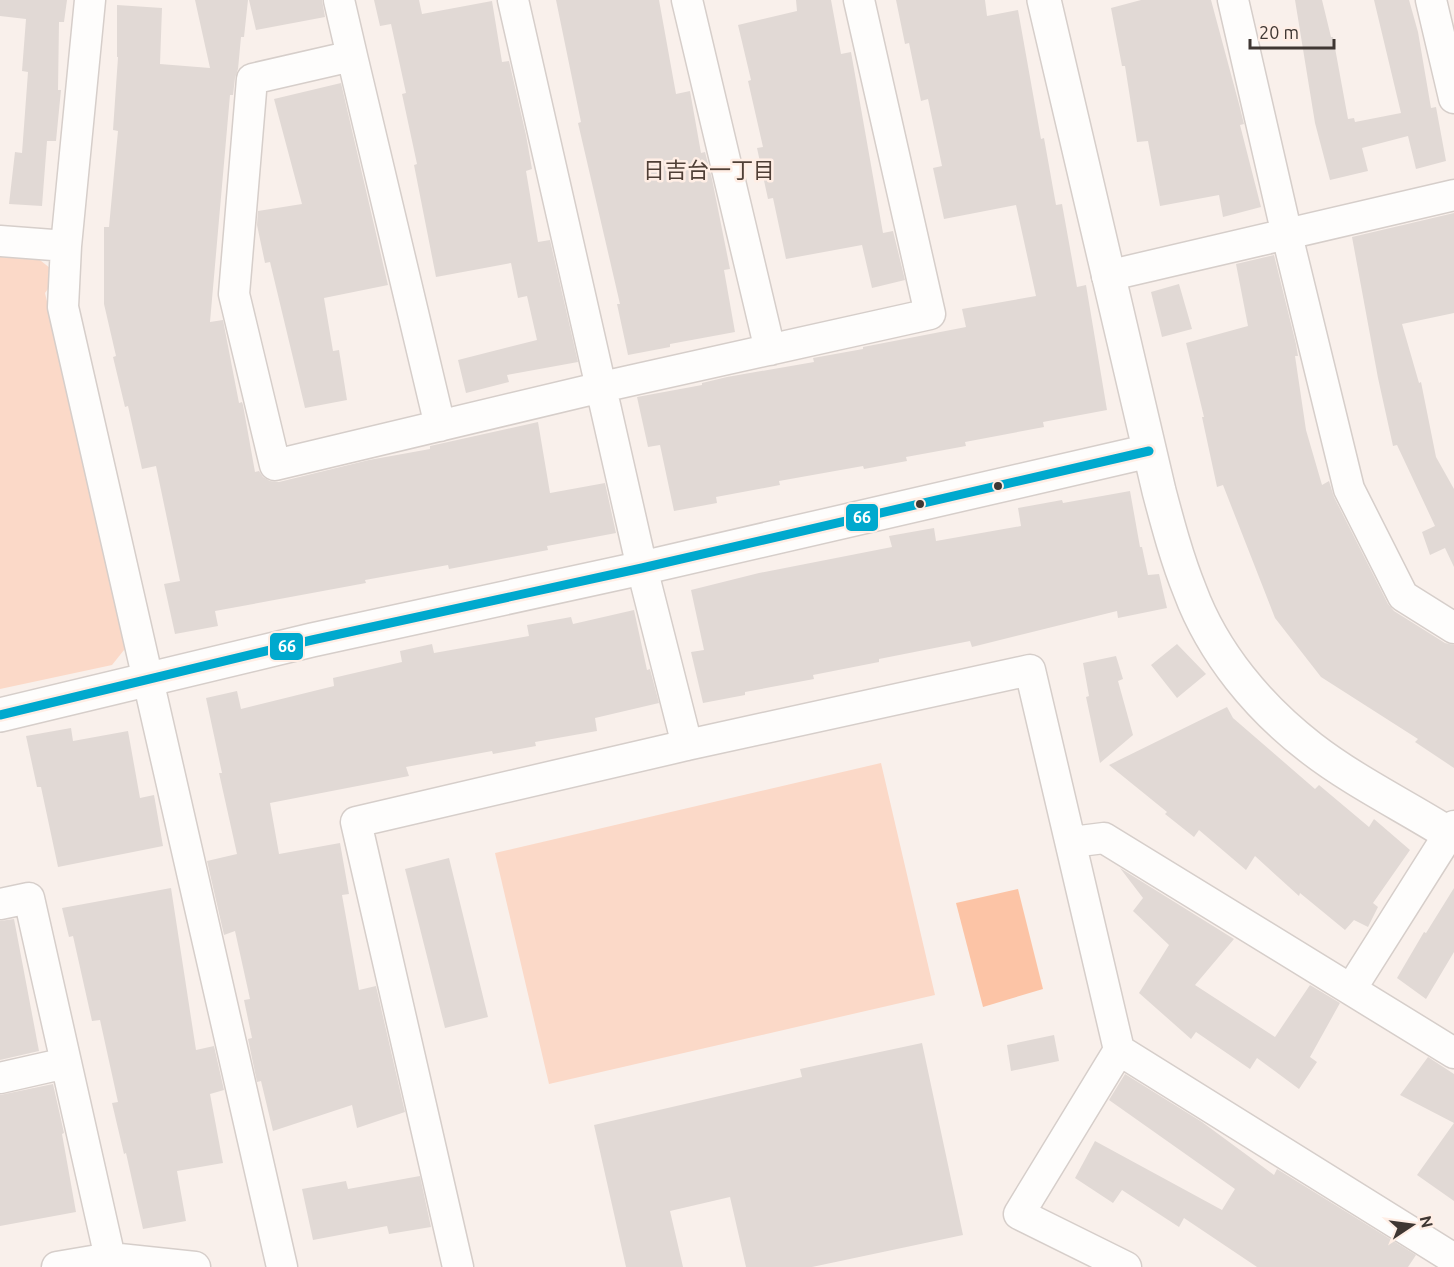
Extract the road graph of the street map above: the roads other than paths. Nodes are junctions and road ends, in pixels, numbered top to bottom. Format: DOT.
graph roads {
  1 [pos="90,0"];
  2 [pos="339,0"];
  3 [pos="513,0"];
  4 [pos="687,0"];
  5 [pos="859,0"];
  6 [pos="1044,0"];
  7 [pos="1233,0"];
  8 [pos="1431,0"];
  9 [pos="352,56"];
  10 [pos="1454,98"];
  11 [pos="1454,195"];
  12 [pos="1287,235"];
  13 [pos="0,241"];
  14 [pos="66,246"];
  15 [pos="1107,276"];
  16 [pos="770,350"];
  17 [pos="602,387"];
  18 [pos="440,426"];
  19 [pos="1149,451"];
  20 [pos="642,568"];
  21 [pos="1454,628"];
  22 [pos="148,681"];
  23 [pos="0,715"];
  24 [pos="687,745"];
  25 [pos="1452,832"];
  26 [pos="1072,843"];
  27 [pos="0,904"];
  28 [pos="1351,989"];
  29 [pos="1119,1050"];
  30 [pos="1454,1053"];
  31 [pos="66,1063"];
  32 [pos="0,1078"];
  33 [pos="110,1258"];
  34 [pos="1454,1259"];
  35 [pos="57,1267"];
  36 [pos="195,1267"];
  37 [pos="282,1267"];
  38 [pos="458,1267"];
  39 [pos="1126,1267"];
  1 -- 14 [label="street"];
  2 -- 9 [label="street"];
  3 -- 17 [label="street"];
  4 -- 16 [label="street"];
  5 -- 16 [label="street"];
  6 -- 15 [label="street"];
  7 -- 12 [label="street"];
  8 -- 10 [label="street"];
  9 -- 18 [label="street"];
  9 -- 18 [label="street"];
  11 -- 12 [label="street"];
  12 -- 15 [label="street"];
  12 -- 21 [label="street"];
  13 -- 14 [label="street"];
  14 -- 22 [label="street"];
  15 -- 19 [label="street"];
  16 -- 17 [label="street"];
  17 -- 18 [label="street"];
  17 -- 20 [label="street"];
  19 -- 20 [label="street"];
  19 -- 25 [label="street"];
  20 -- 22 [label="street"];
  20 -- 24 [label="street"];
  22 -- 23 [label="street"];
  22 -- 37 [label="street"];
  24 -- 26 [label="street"];
  24 -- 38 [label="street"];
  25 -- 28 [label="street"];
  26 -- 28 [label="street"];
  26 -- 29 [label="street"];
  27 -- 31 [label="street"];
  28 -- 30 [label="street"];
  29 -- 34 [label="street"];
  29 -- 39 [label="street"];
  31 -- 32 [label="street"];
  31 -- 33 [label="street"];
  33 -- 35 [label="street"];
  33 -- 36 [label="street"];
}
